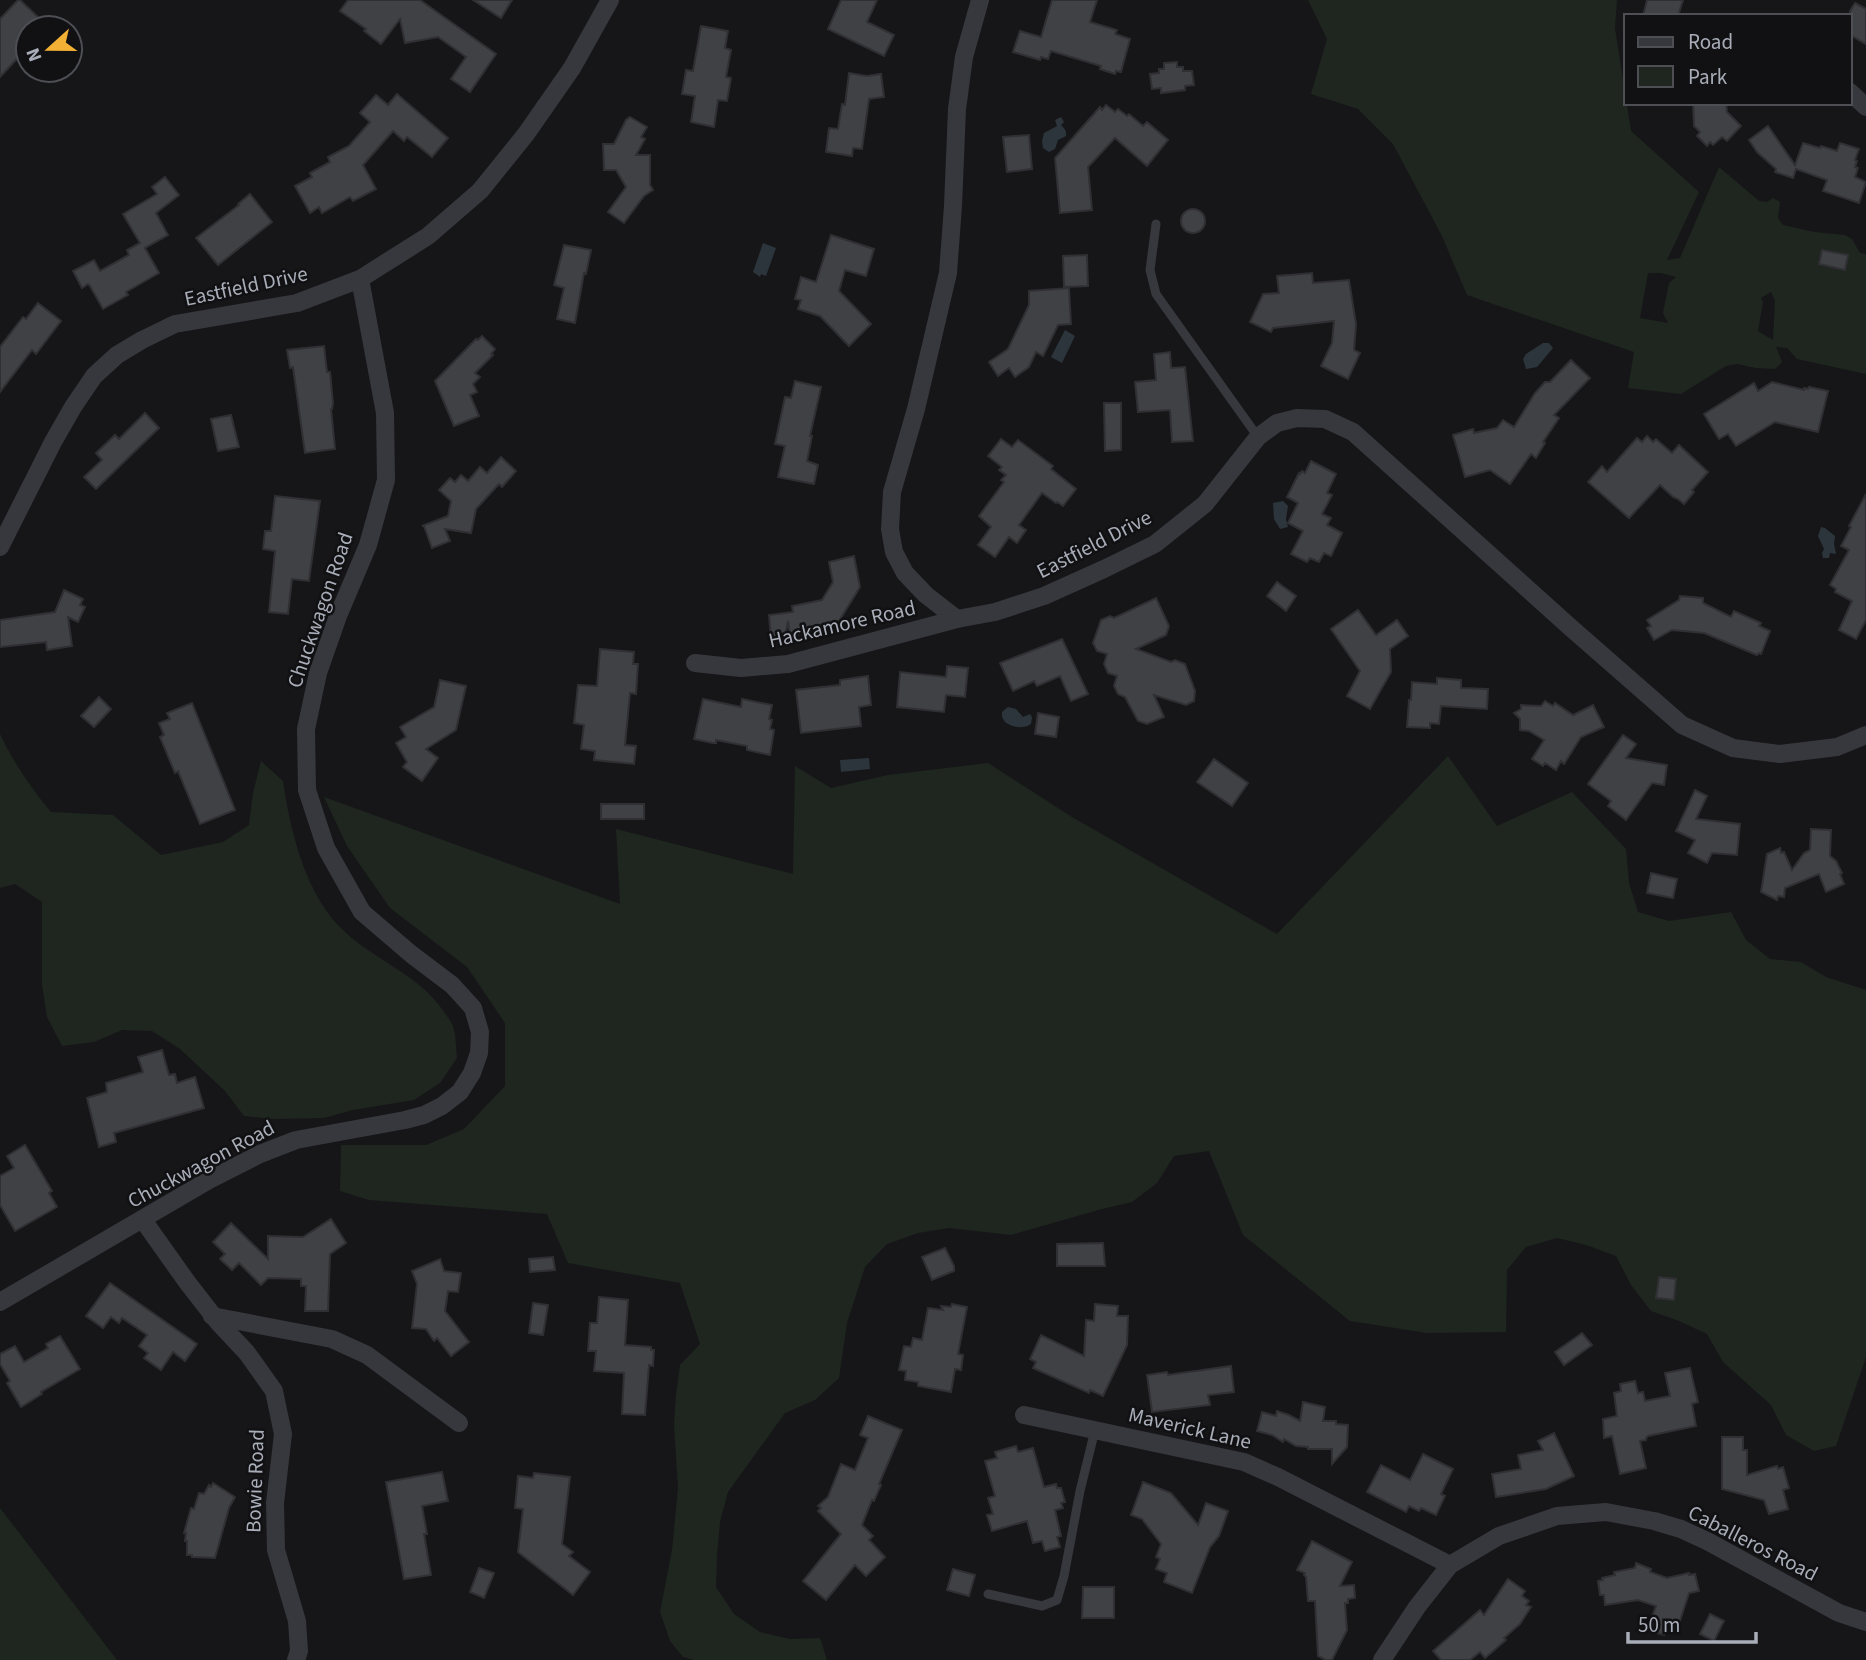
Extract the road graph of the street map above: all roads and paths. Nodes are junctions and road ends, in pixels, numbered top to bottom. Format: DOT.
graph roads {
  1 [pos="610,0"];
  2 [pos="980,0"];
  3 [pos="1852,94"];
  4 [pos="1866,107"];
  5 [pos="1156,224"];
  6 [pos="360,279"];
  7 [pos="1258,437"];
  8 [pos="0,547"];
  9 [pos="957,619"];
  10 [pos="695,663"];
  11 [pos="1866,735"];
  12 [pos="143,1220"];
  13 [pos="0,1302"];
  14 [pos="212,1316"];
  15 [pos="1024,1416"];
  16 [pos="459,1423"];
  17 [pos="1095,1430"];
  18 [pos="1450,1565"];
  19 [pos="988,1594"];
  20 [pos="1866,1622"];
  21 [pos="296,1660"];
  22 [pos="1382,1660"];
  1 -- 6 [label="street, Eastfield Drive"];
  2 -- 9 [label="street"];
  3 -- 4 [label="street"];
  5 -- 7 [label="lane"];
  6 -- 8 [label="street, Eastfield Drive"];
  6 -- 12 [label="street, Chuckwagon Road"];
  7 -- 9 [label="street, Eastfield Drive"];
  7 -- 11 [label="street, Eastfield Drive"];
  9 -- 10 [label="street, Hackamore Road"];
  12 -- 13 [label="street, Chuckwagon Road"];
  12 -- 14 [label="street, Bowie Road"];
  14 -- 16 [label="street"];
  14 -- 21 [label="street, Bowie Road"];
  15 -- 17 [label="street, Maverick Lane"];
  17 -- 18 [label="street, Maverick Lane"];
  17 -- 19 [label="lane"];
  18 -- 20 [label="street, Caballeros Road"];
  18 -- 22 [label="street, Caballeros Road"];
}
